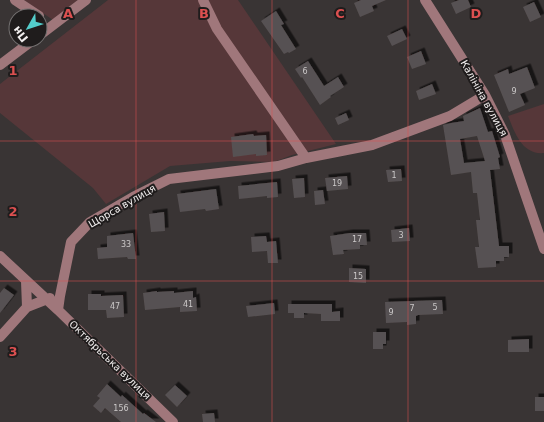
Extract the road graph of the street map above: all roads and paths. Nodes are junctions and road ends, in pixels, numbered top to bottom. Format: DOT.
graph roads {
  1 [pos="15,0"];
  2 [pos="86,0"];
  3 [pos="203,0"];
  4 [pos="425,0"];
  5 [pos="27,8"];
  6 [pos="48,22"];
  7 [pos="53,25"];
  8 [pos="48,29"];
  9 [pos="22,48"];
  10 [pos="0,65"];
  11 [pos="485,95"];
  12 [pos="306,158"];
  13 [pos="544,249"];
  14 [pos="0,256"];
  15 [pos="26,281"];
  16 [pos="60,296"];
  17 [pos="46,299"];
  18 [pos="27,307"];
  19 [pos="58,310"];
  20 [pos="0,337"];
  21 [pos="173,422"];
  1 -- 5 [label="street"];
  2 -- 7 [label="street"];
  3 -- 12 [label="street"];
  4 -- 11 [label="street, Калініна вулиця"];
  6 -- 7 [label="street"];
  7 -- 8 [label="street"];
  9 -- 10 [label="street"];
  11 -- 12 [label="street, Щорса вулиця"];
  11 -- 13 [label="street, Калініна вулиця"];
  12 -- 16 [label="street, Щорса вулиця"];
  14 -- 15 [label="street, Октябрьська вулиця"];
  15 -- 17 [label="street, Октябрьська вулиця"];
  15 -- 18 [label="street"];
  16 -- 17 [label="street"];
  16 -- 19 [label="street, Щорса вулиця"];
  17 -- 18 [label="street"];
  17 -- 19 [label="street, Октябрьська вулиця"];
  18 -- 20 [label="street"];
  19 -- 21 [label="street, Октябрьська вулиця"];
}
